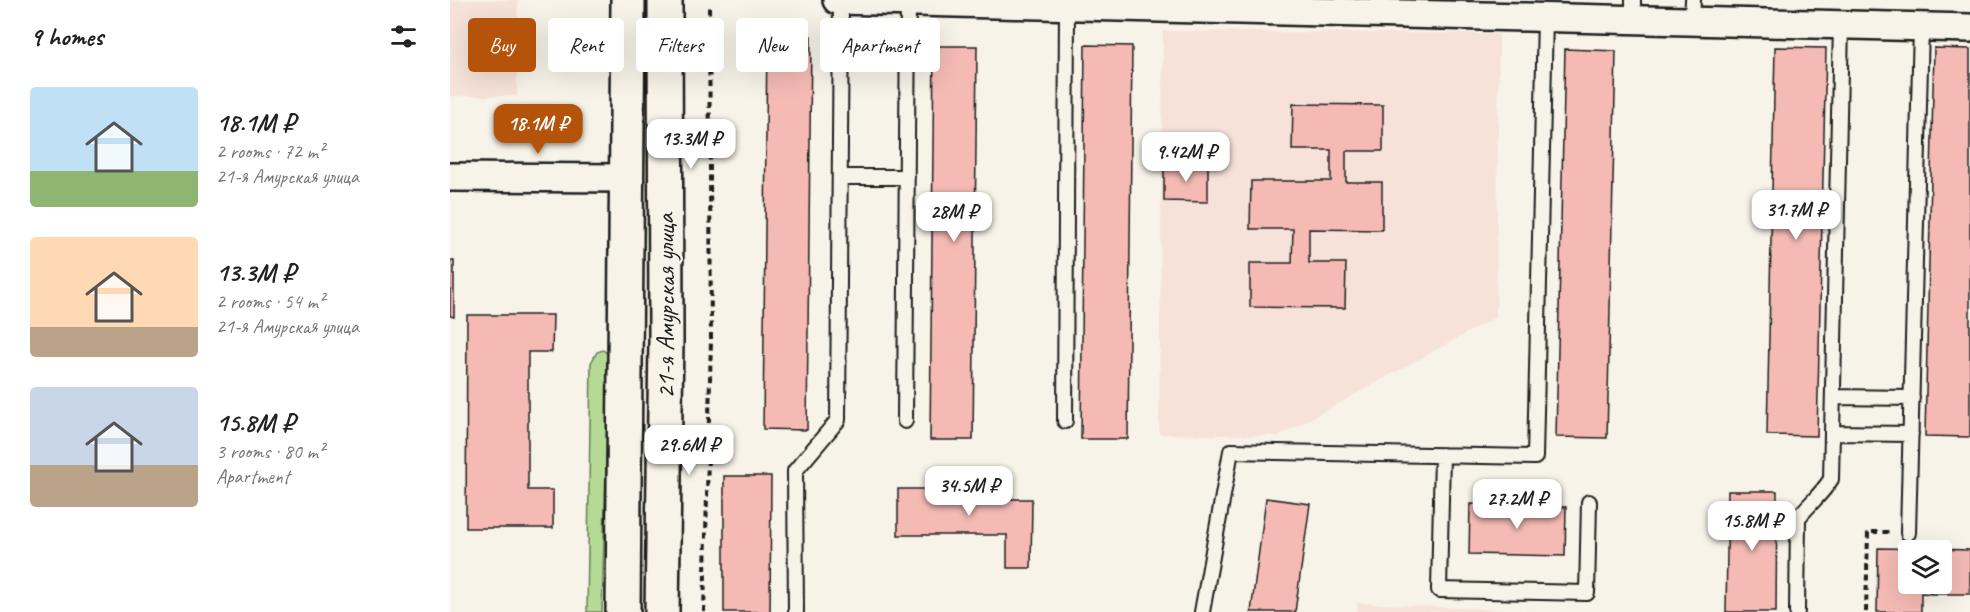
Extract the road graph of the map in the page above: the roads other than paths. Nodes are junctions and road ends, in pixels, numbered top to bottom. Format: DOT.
graph roads {
  1 [pos="628,0"];
  2 [pos="665,0"];
  3 [pos="839,0"];
  4 [pos="908,2"];
  5 [pos="1165,4"];
  6 [pos="1067,6"];
  7 [pos="1357,7"];
  8 [pos="1427,7"];
  9 [pos="1633,10"];
  10 [pos="1693,11"];
  11 [pos="1545,18"];
  12 [pos="1841,25"];
  13 [pos="1921,27"];
  14 [pos="1970,28"];
  15 [pos="450,177"];
  16 [pos="840,177"];
  17 [pos="907,177"];
  18 [pos="626,178"];
  19 [pos="1833,397"];
  20 [pos="1912,398"];
  21 [pos="906,421"];
  22 [pos="1065,422"];
  23 [pos="1832,433"];
  24 [pos="1911,434"];
  25 [pos="1442,455"];
  26 [pos="1589,502"];
  27 [pos="1908,533"];
  28 [pos="623,612"];
  29 [pos="662,612"];
  30 [pos="796,612"];
  31 [pos="1202,612"];
  32 [pos="1797,612"];
  1 -- 18 [label="main road, 21-я Амурская улица"];
  2 -- 29 [label="main road, 21-я Амурская улица"];
  3 -- 4 [label="street"];
  3 -- 16 [label="lane"];
  4 -- 6 [label="street"];
  4 -- 17 [label="lane"];
  5 -- 6 [label="street"];
  5 -- 7 [label="street"];
  6 -- 22 [label="lane"];
  7 -- 8 [label="street"];
  8 -- 11 [label="street"];
  9 -- 10 [label="street"];
  9 -- 11 [label="street"];
  10 -- 12 [label="street"];
  11 -- 25 [label="lane"];
  12 -- 13 [label="street"];
  12 -- 19 [label="lane"];
  13 -- 14 [label="street"];
  13 -- 20 [label="lane"];
  15 -- 18 [label="street"];
  16 -- 17 [label="lane"];
  16 -- 30 [label="lane"];
  17 -- 21 [label="lane"];
  18 -- 28 [label="main road, 21-я Амурская улица"];
  19 -- 20 [label="lane"];
  19 -- 23 [label="lane"];
  20 -- 24 [label="lane"];
  23 -- 24 [label="lane"];
  23 -- 32 [label="lane"];
  24 -- 27 [label="lane"];
  25 -- 26 [label="lane"];
  25 -- 31 [label="lane"];
}
